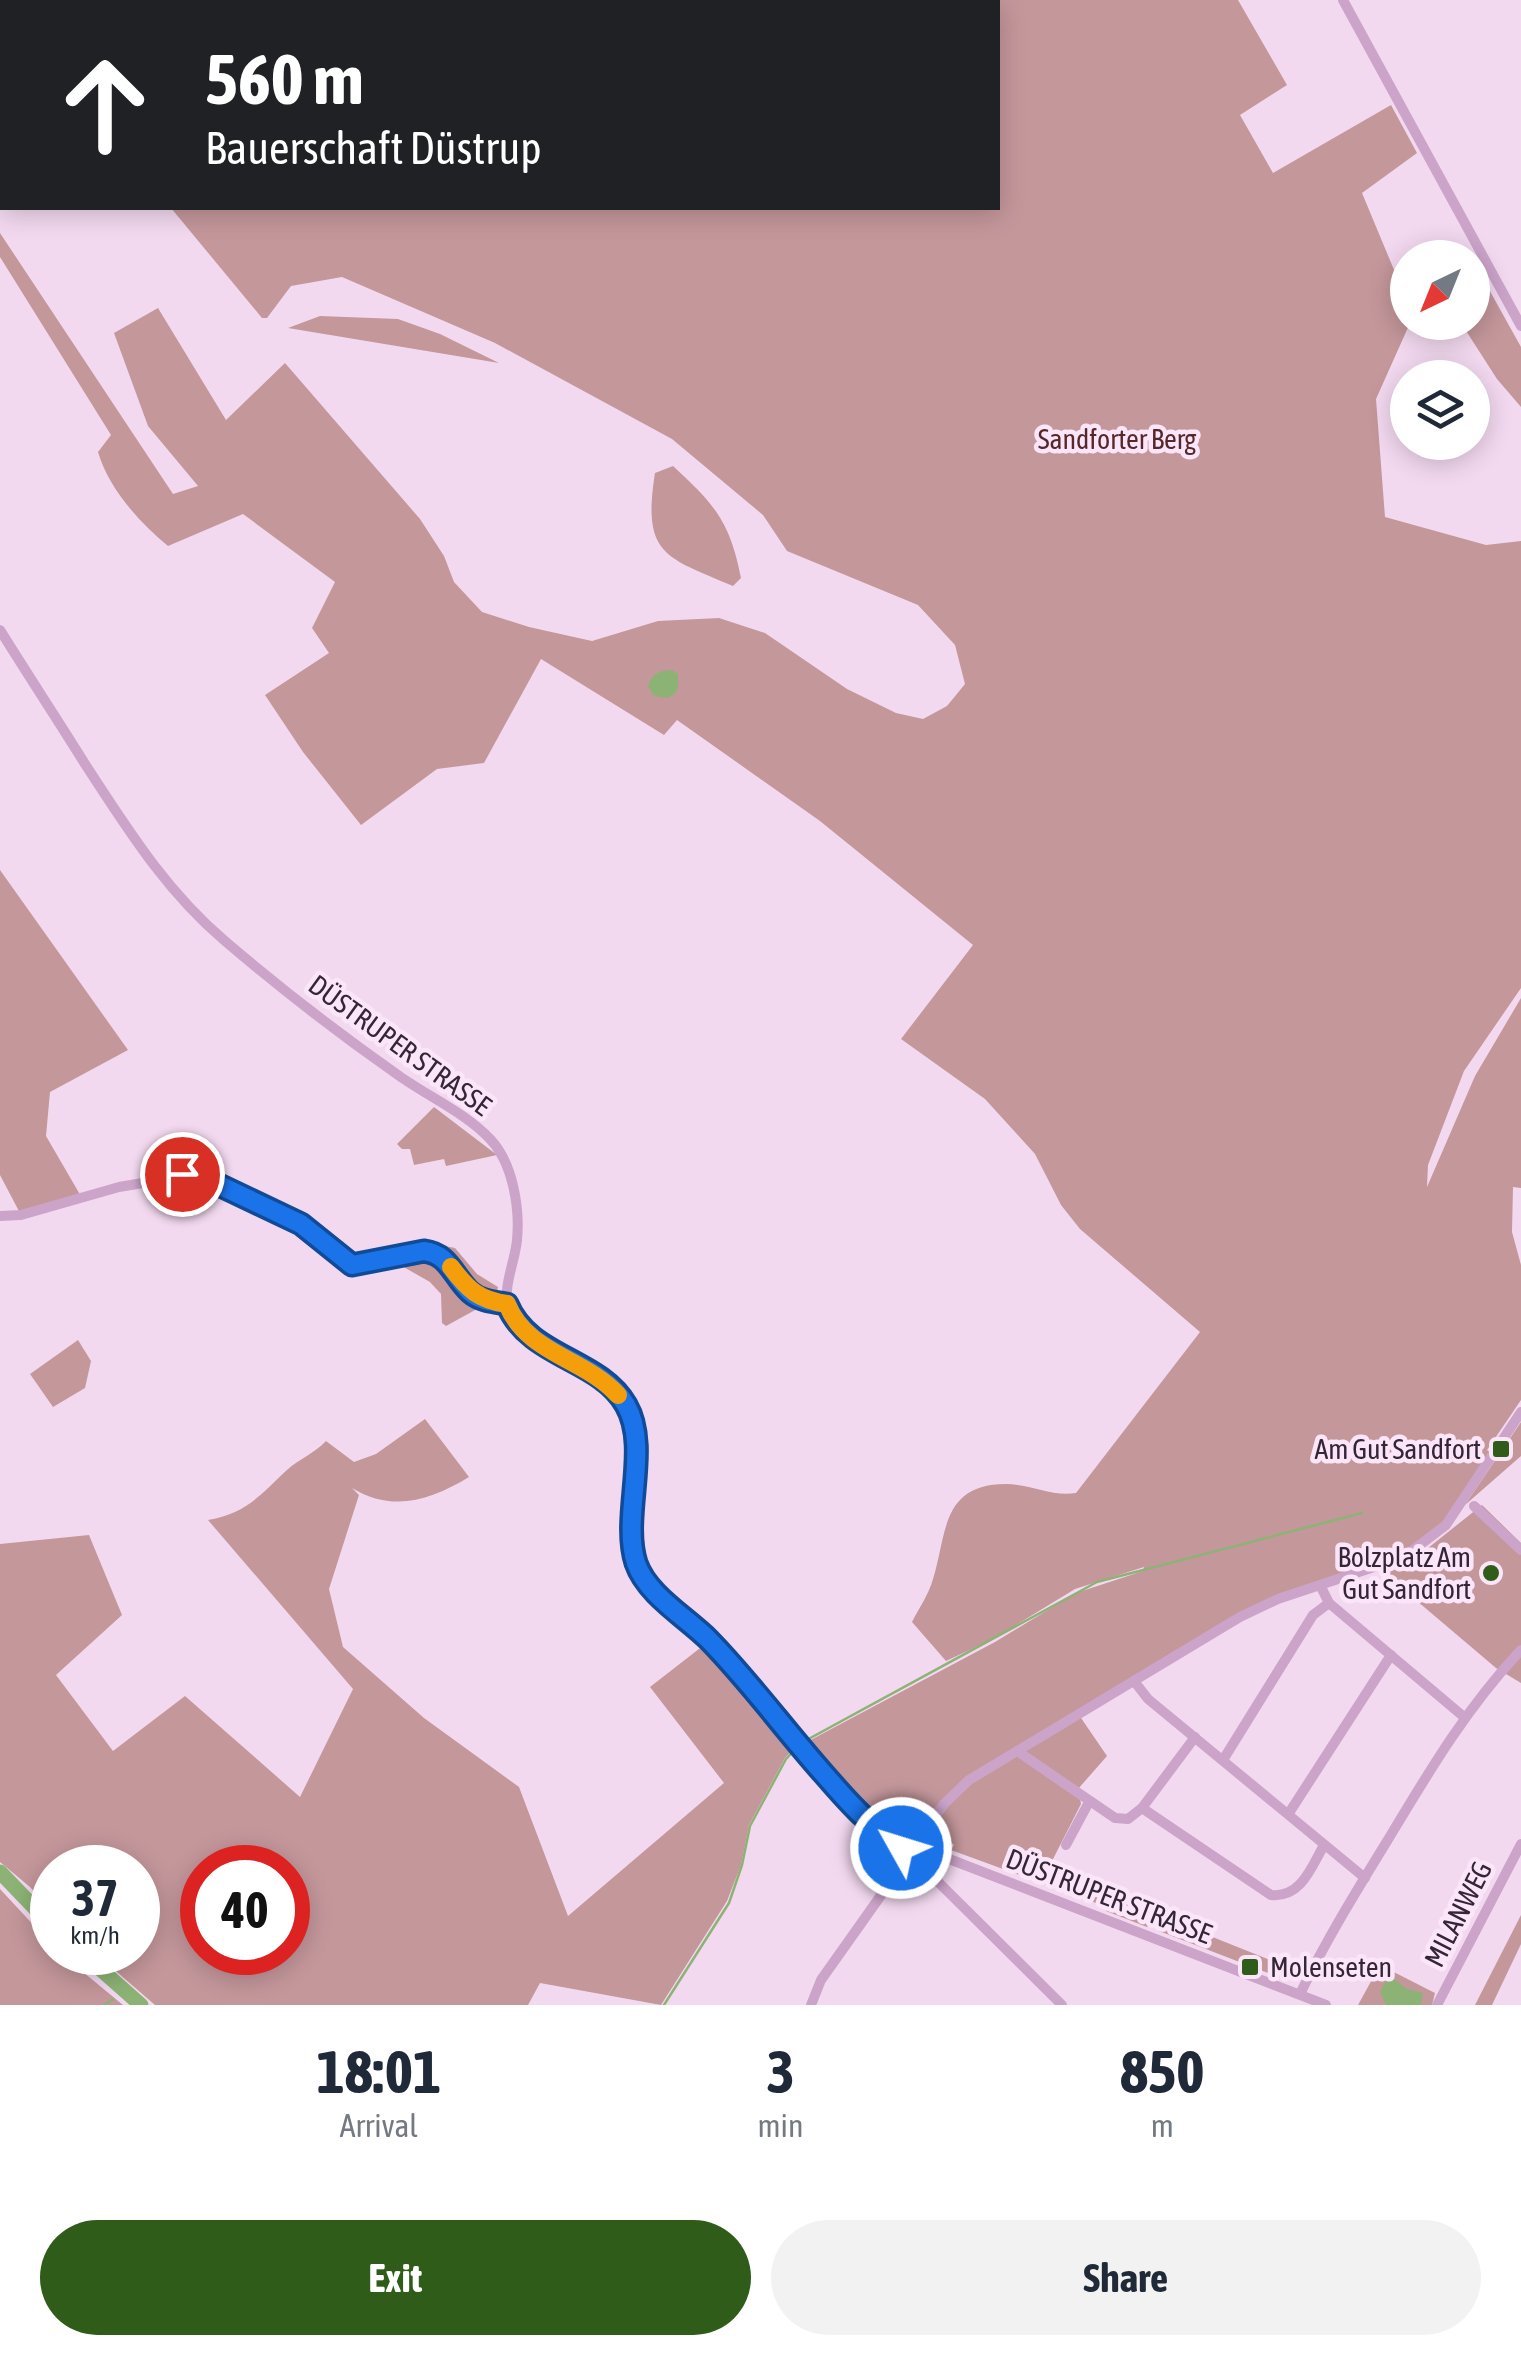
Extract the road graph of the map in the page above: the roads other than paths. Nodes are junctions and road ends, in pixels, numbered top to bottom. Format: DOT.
graph roads {
  1 [pos="1343,0"];
  2 [pos="1521,326"];
  3 [pos="0,630"];
  4 [pos="0,1216"];
  5 [pos="507,1304"];
  6 [pos="1521,1412"];
  7 [pos="1474,1506"];
  8 [pos="1521,1550"];
  9 [pos="1322,1587"];
  10 [pos="1329,1603"];
  11 [pos="1521,1650"];
  12 [pos="1391,1655"];
  13 [pos="1134,1681"];
  14 [pos="1464,1717"];
  15 [pos="1195,1737"];
  16 [pos="1017,1751"];
  17 [pos="1223,1760"];
  18 [pos="1089,1802"];
  19 [pos="1142,1808"];
  20 [pos="1289,1813"];
  21 [pos="922,1834"];
  22 [pos="902,1843"];
  23 [pos="1521,1844"];
  24 [pos="1066,1845"];
  25 [pos="1324,1845"];
  26 [pos="931,1852"];
  27 [pos="906,1860"];
  28 [pos="920,1864"];
  29 [pos="1365,1878"];
  30 [pos="1300,1994"];
  31 [pos="811,2005"];
  32 [pos="1062,2005"];
  33 [pos="1326,2005"];
  34 [pos="1437,2005"];
  1 -- 2 [label="street"];
  3 -- 5 [label="street, DÜSTRUPER STRASSE"];
  4 -- 5 [label="street"];
  5 -- 22 [label="street"];
  6 -- 9 [label="street"];
  7 -- 8 [label="street"];
  9 -- 10 [label="street"];
  9 -- 13 [label="street"];
  10 -- 12 [label="street"];
  10 -- 17 [label="street"];
  11 -- 14 [label="street"];
  12 -- 14 [label="street"];
  12 -- 20 [label="street"];
  13 -- 15 [label="street"];
  13 -- 16 [label="street"];
  14 -- 29 [label="street"];
  15 -- 17 [label="street"];
  15 -- 19 [label="street"];
  16 -- 18 [label="street"];
  16 -- 21 [label="street"];
  17 -- 20 [label="street"];
  18 -- 19 [label="street"];
  18 -- 24 [label="street"];
  19 -- 25 [label="street"];
  20 -- 25 [label="street"];
  21 -- 22 [label="street"];
  21 -- 26 [label="street"];
  22 -- 27 [label="street"];
  23 -- 34 [label="street, MILANWEG"];
  25 -- 29 [label="street"];
  26 -- 28 [label="street"];
  26 -- 30 [label="street, DÜSTRUPER STRASSE"];
  27 -- 28 [label="street"];
  27 -- 31 [label="street"];
  28 -- 32 [label="street"];
  29 -- 30 [label="street"];
  30 -- 33 [label="street, DÜSTRUPER STRASSE"];
}
